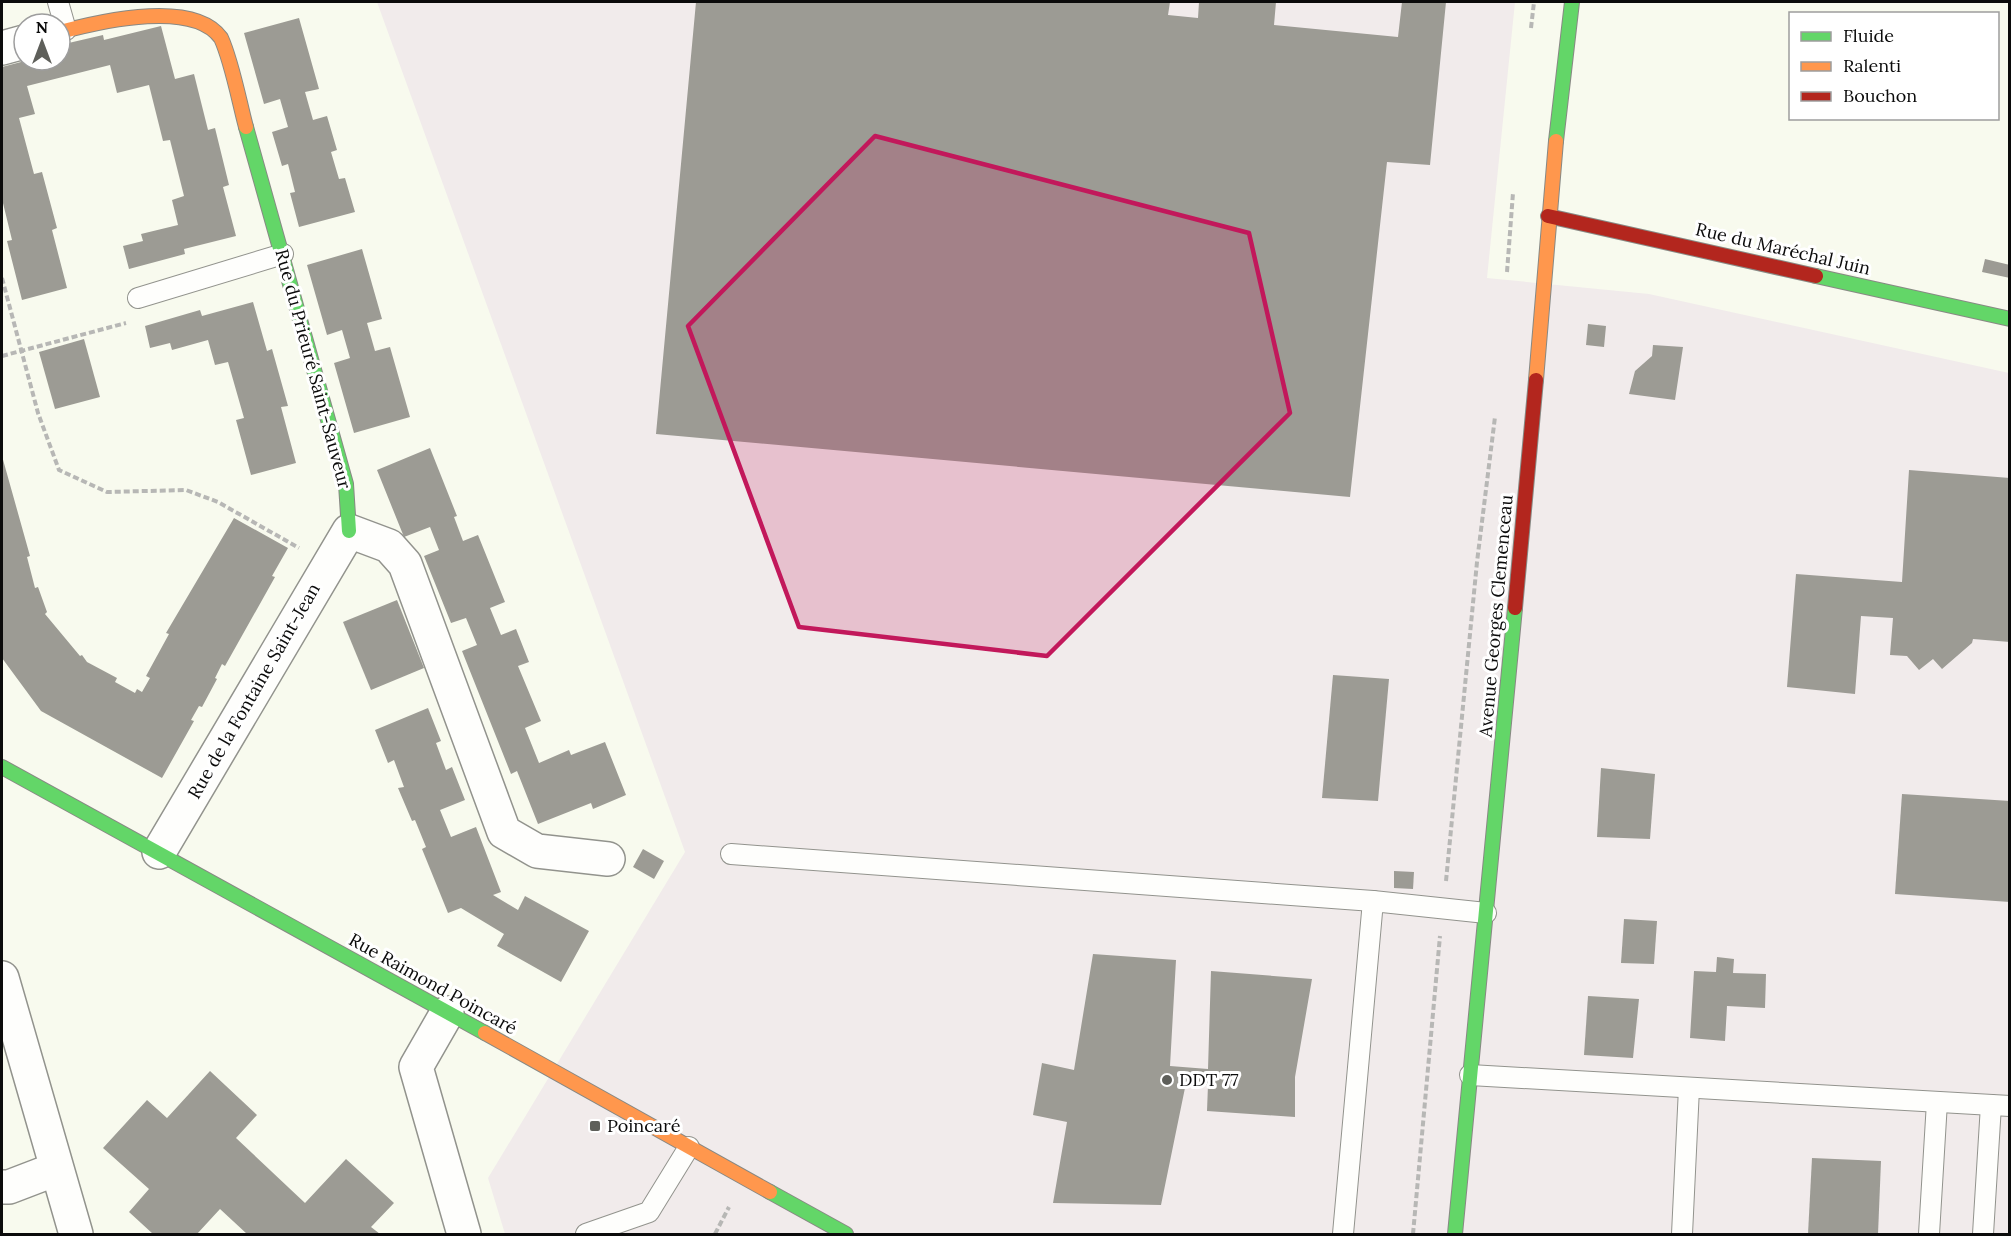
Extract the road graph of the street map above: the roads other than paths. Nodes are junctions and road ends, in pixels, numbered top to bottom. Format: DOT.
graph roads {
  1 [pos="1572,2"];
  2 [pos="72,29"];
  3 [pos="1548,216"];
  4 [pos="283,254"];
  5 [pos="138,298"];
  6 [pos="2010,319"];
  7 [pos="349,531"];
  8 [pos="2,767"];
  9 [pos="159,852"];
  10 [pos="730,854"];
  11 [pos="608,859"];
  12 [pos="1373,901"];
  13 [pos="1486,913"];
  14 [pos="2,978"];
  15 [pos="447,1013"];
  16 [pos="1470,1076"];
  17 [pos="1689,1088"];
  18 [pos="1937,1102"];
  19 [pos="2000,1106"];
  20 [pos="689,1147"];
  21 [pos="56,1169"];
  22 [pos="2,1186"];
  23 [pos="76,1234"];
  24 [pos="464,1234"];
  25 [pos="586,1234"];
  26 [pos="846,1234"];
  27 [pos="1342,1234"];
  28 [pos="1455,1234"];
  29 [pos="1682,1234"];
  30 [pos="1929,1234"];
  31 [pos="1983,1234"];
  1 -- 3 [label="street, Avenue Georges Clemenceau"];
  2 -- 4 [label="street, Rue du Prieuré Saint-Sauveur"];
  3 -- 6 [label="street, Rue du Maréchal Juin"];
  3 -- 13 [label="street, Avenue Georges Clemenceau"];
  4 -- 5 [label="lane"];
  4 -- 7 [label="street, Rue du Prieuré Saint-Sauveur"];
  7 -- 9 [label="street, Rue de la Fontaine Saint-Jean"];
  7 -- 11 [label="street"];
  8 -- 9 [label="street, Rue Raimond Poincaré"];
  9 -- 15 [label="street, Rue Raimond Poincaré"];
  10 -- 12 [label="lane"];
  12 -- 13 [label="lane"];
  12 -- 27 [label="lane"];
  13 -- 16 [label="street, Avenue Georges Clemenceau"];
  14 -- 21 [label="street"];
  15 -- 20 [label="street, Rue Raimond Poincaré"];
  15 -- 24 [label="street"];
  16 -- 17 [label="lane"];
  16 -- 28 [label="street, Avenue Georges Clemenceau"];
  17 -- 18 [label="lane"];
  17 -- 29 [label="lane"];
  18 -- 19 [label="lane"];
  18 -- 30 [label="lane"];
  19 -- 31 [label="lane"];
  20 -- 25 [label="lane"];
  20 -- 26 [label="street, Rue Raimond Poincaré"];
  21 -- 22 [label="street"];
  21 -- 23 [label="street"];
}
